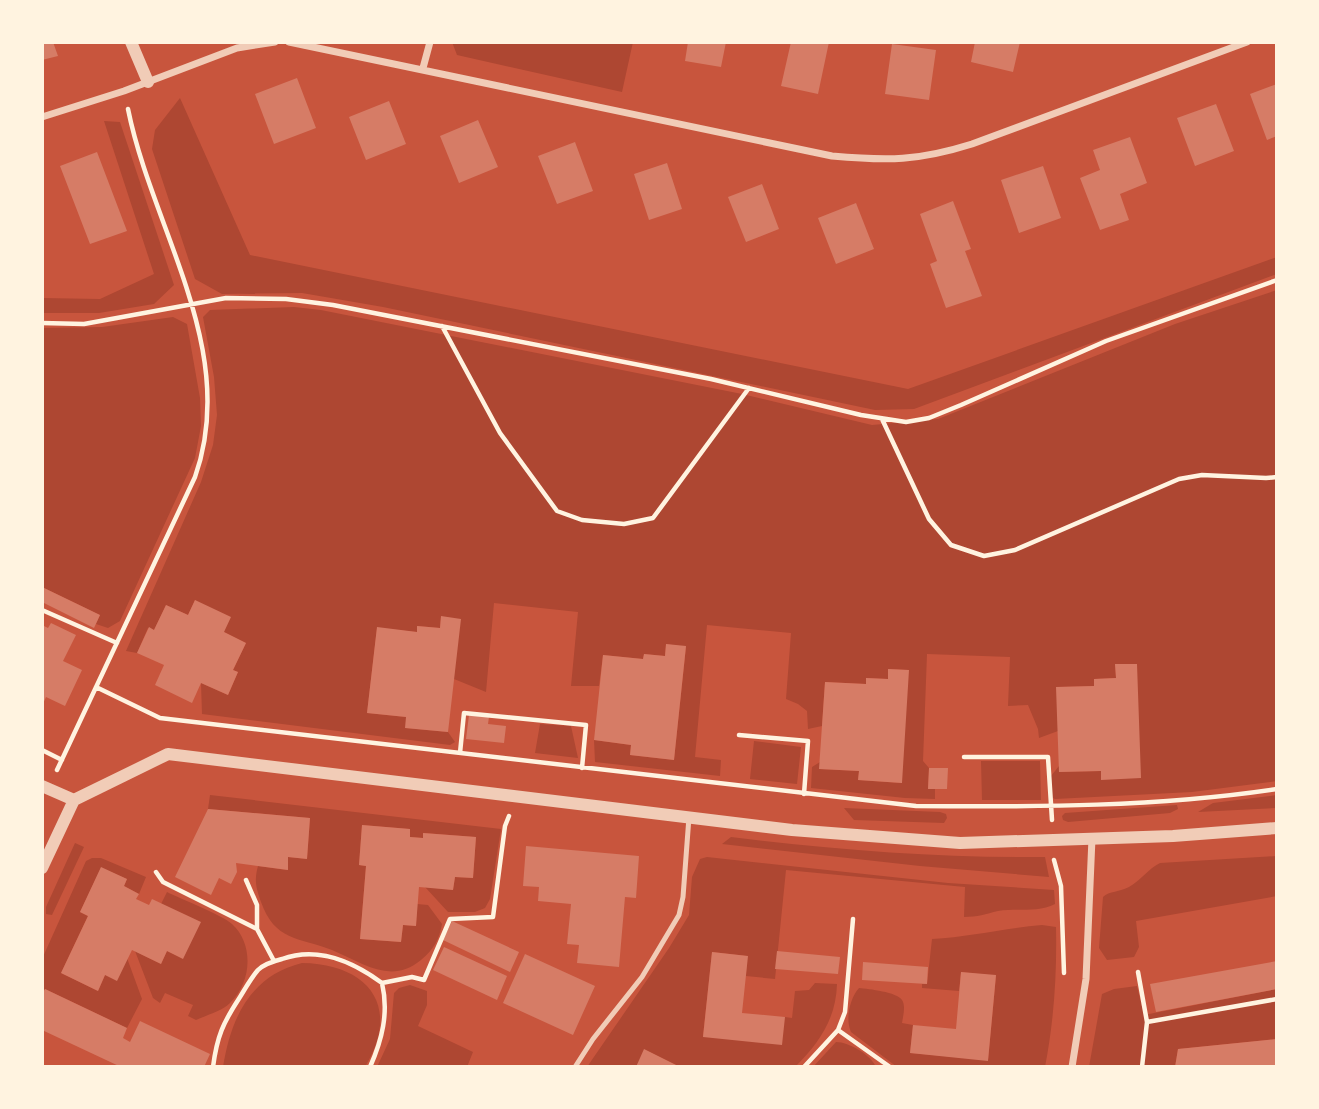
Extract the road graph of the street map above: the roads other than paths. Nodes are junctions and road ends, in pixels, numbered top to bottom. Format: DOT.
graph roads {
  1 [pos="131,42"];
  2 [pos="275,42"];
  3 [pos="289,42"];
  4 [pos="430,42"];
  5 [pos="1247,42"];
  6 [pos="423,68"];
  7 [pos="148,82"];
  8 [pos="42,117"];
  9 [pos="45,787"];
  10 [pos="74,800"];
  11 [pos="689,817"];
  12 [pos="1277,828"];
  13 [pos="1092,838"];
  14 [pos="42,868"];
  15 [pos="575,1067"];
  16 [pos="1072,1067"];
  1 -- 7 [label="street"];
  2 -- 7 [label="street"];
  3 -- 6 [label="street"];
  4 -- 6 [label="street"];
  5 -- 6 [label="street"];
  7 -- 8 [label="street"];
  9 -- 10 [label="street"];
  10 -- 11 [label="street"];
  10 -- 14 [label="street"];
  11 -- 13 [label="street"];
  11 -- 15 [label="lane"];
  12 -- 13 [label="street"];
  13 -- 16 [label="street"];
}
